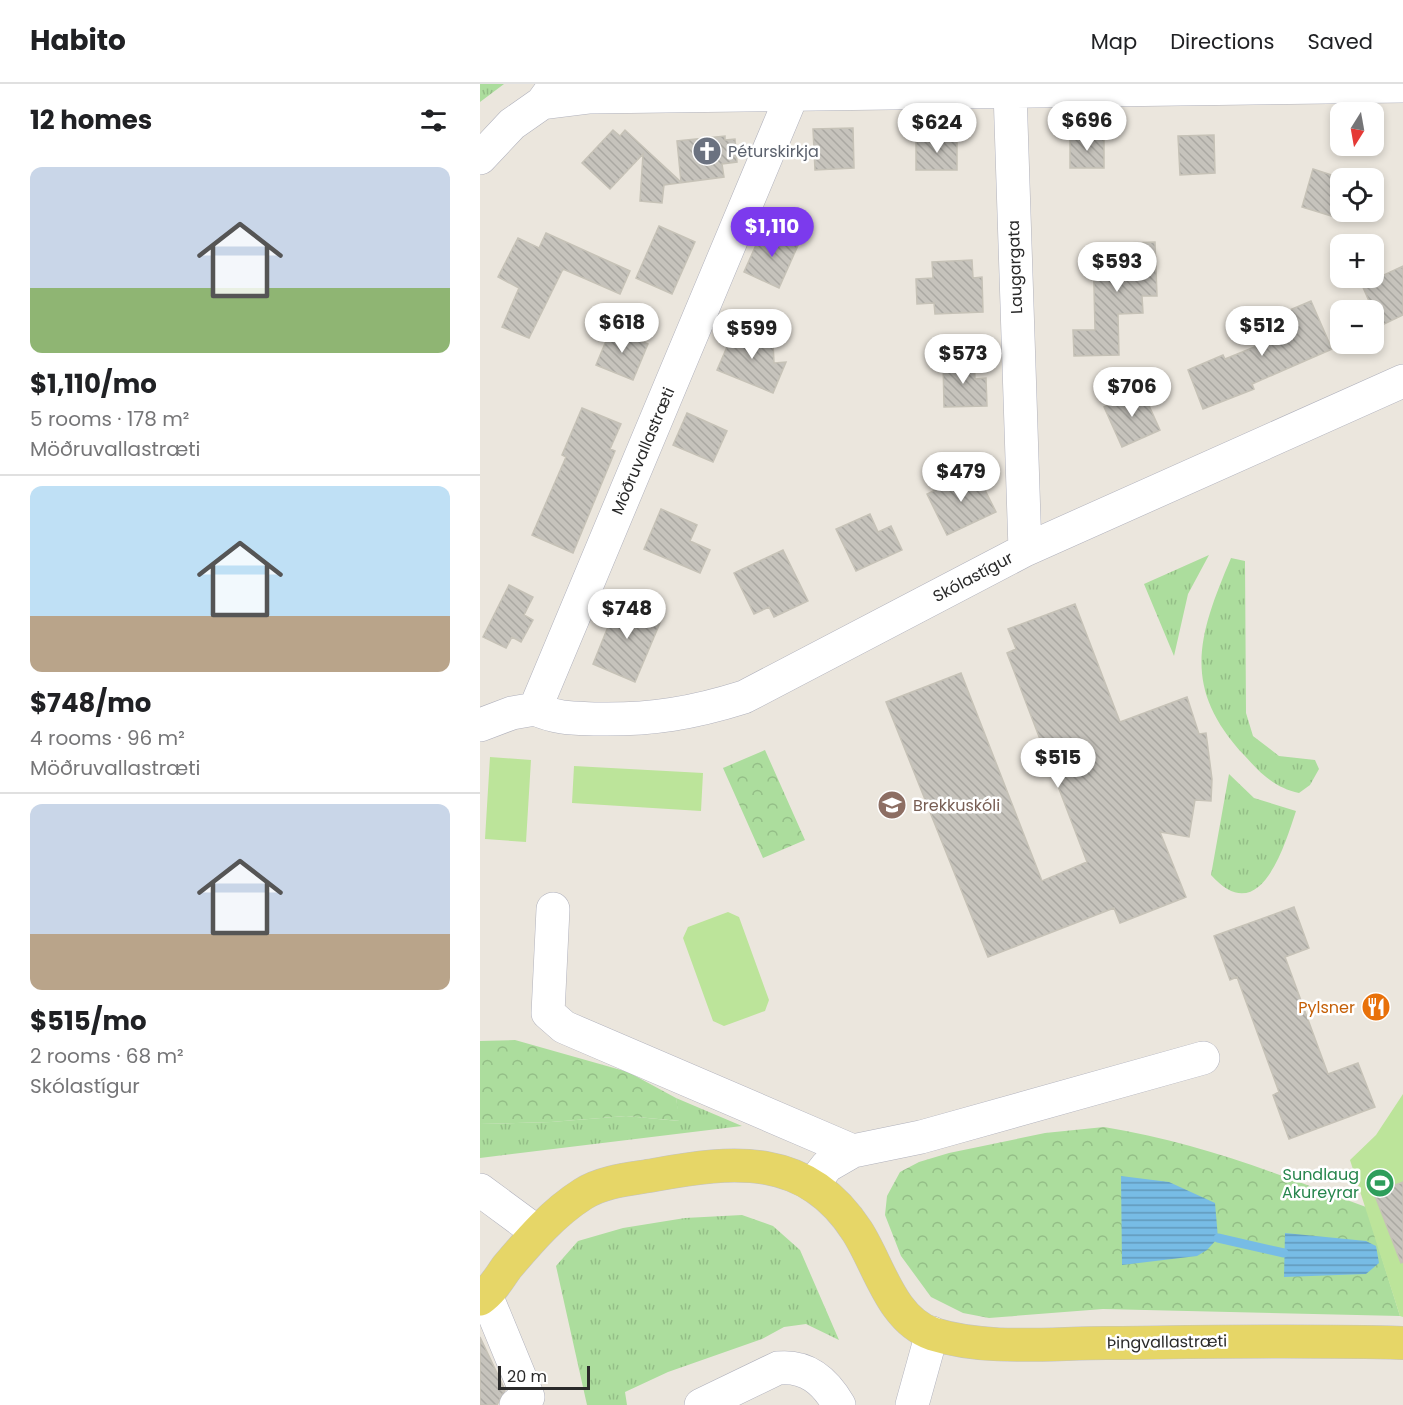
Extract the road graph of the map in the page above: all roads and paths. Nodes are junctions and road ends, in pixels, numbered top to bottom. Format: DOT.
graph roads {
  1 [pos="1403,86"];
  2 [pos="790,89"];
  3 [pos="1010,92"];
  4 [pos="549,94"];
  5 [pos="480,158"];
  6 [pos="1403,381"];
  7 [pos="1024,550"];
  8 [pos="535,709"];
  9 [pos="480,725"];
  10 [pos="553,909"];
  11 [pos="1203,1058"];
  12 [pos="853,1151"];
  13 [pos="813,1184"];
  14 [pos="480,1190"];
  15 [pos="537,1232"];
  16 [pos="483,1297"];
  17 [pos="932,1333"];
  18 [pos="1403,1343"];
  19 [pos="516,1405"];
  20 [pos="701,1405"];
  21 [pos="839,1405"];
  22 [pos="912,1405"];
  1 -- 3 [label="street"];
  2 -- 3 [label="street"];
  2 -- 4 [label="street"];
  2 -- 8 [label="street, Möðruvallastræti"];
  3 -- 7 [label="street, Laugargata"];
  4 -- 5 [label="street"];
  6 -- 7 [label="street, Skólastígur"];
  7 -- 8 [label="street, Skólastígur"];
  8 -- 9 [label="street"];
  10 -- 12 [label="street"];
  11 -- 12 [label="street"];
  12 -- 13 [label="street"];
  13 -- 15 [label="main road"];
  13 -- 17 [label="main road, Þingvallastræti"];
  14 -- 15 [label="street"];
  15 -- 16 [label="main road"];
  16 -- 19 [label="street"];
  17 -- 18 [label="main road, Þingvallastræti"];
  17 -- 22 [label="street"];
  20 -- 21 [label="street"];
}
